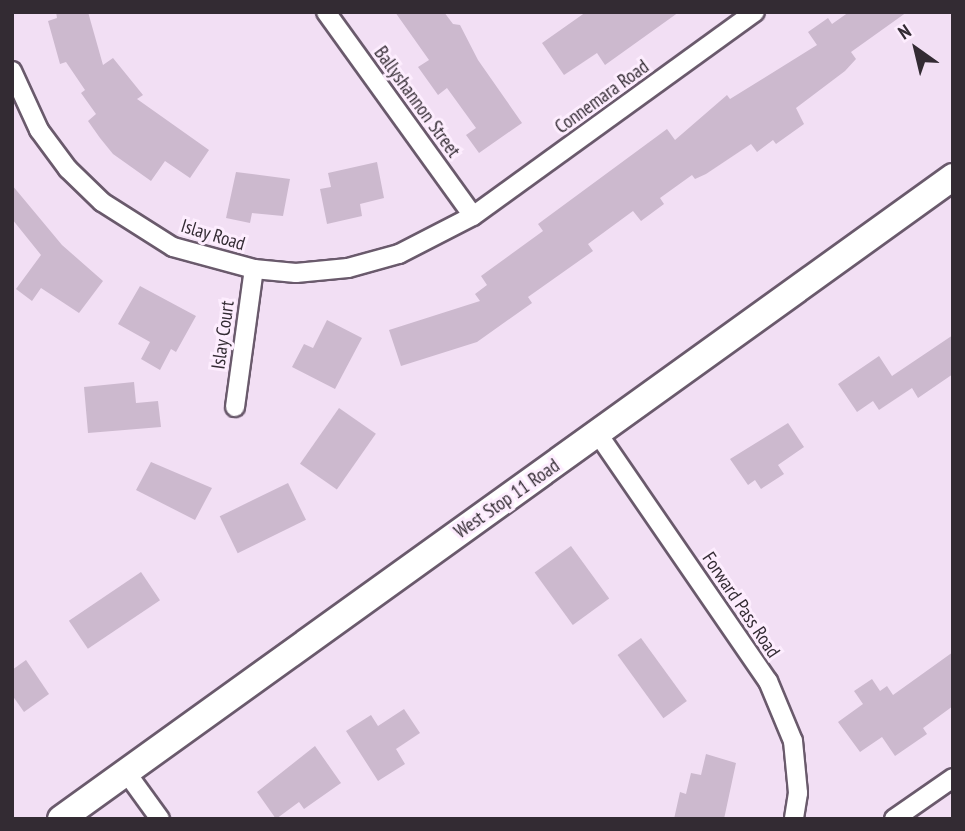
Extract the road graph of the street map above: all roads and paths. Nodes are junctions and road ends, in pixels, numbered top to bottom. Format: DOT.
graph roads {
  1 [pos="326,12"];
  2 [pos="755,12"];
  3 [pos="12,71"];
  4 [pos="953,177"];
  5 [pos="473,216"];
  6 [pos="254,269"];
  7 [pos="235,407"];
  8 [pos="598,434"];
  9 [pos="127,772"];
  10 [pos="953,778"];
  11 [pos="61,819"];
  12 [pos="160,819"];
  13 [pos="794,819"];
  14 [pos="894,819"];
  1 -- 5 [label="street, Ballyshannon Street"];
  2 -- 5 [label="street, Connemara Road"];
  3 -- 6 [label="street, Islay Road"];
  4 -- 8 [label="main road, West Stop 11 Road"];
  5 -- 6 [label="street, Islay Road"];
  6 -- 7 [label="street, Islay Court"];
  8 -- 9 [label="main road, West Stop 11 Road"];
  8 -- 13 [label="street, Forward Pass Road"];
  9 -- 11 [label="main road, West Stop 11 Road"];
  9 -- 12 [label="street"];
  10 -- 14 [label="street"];
}
